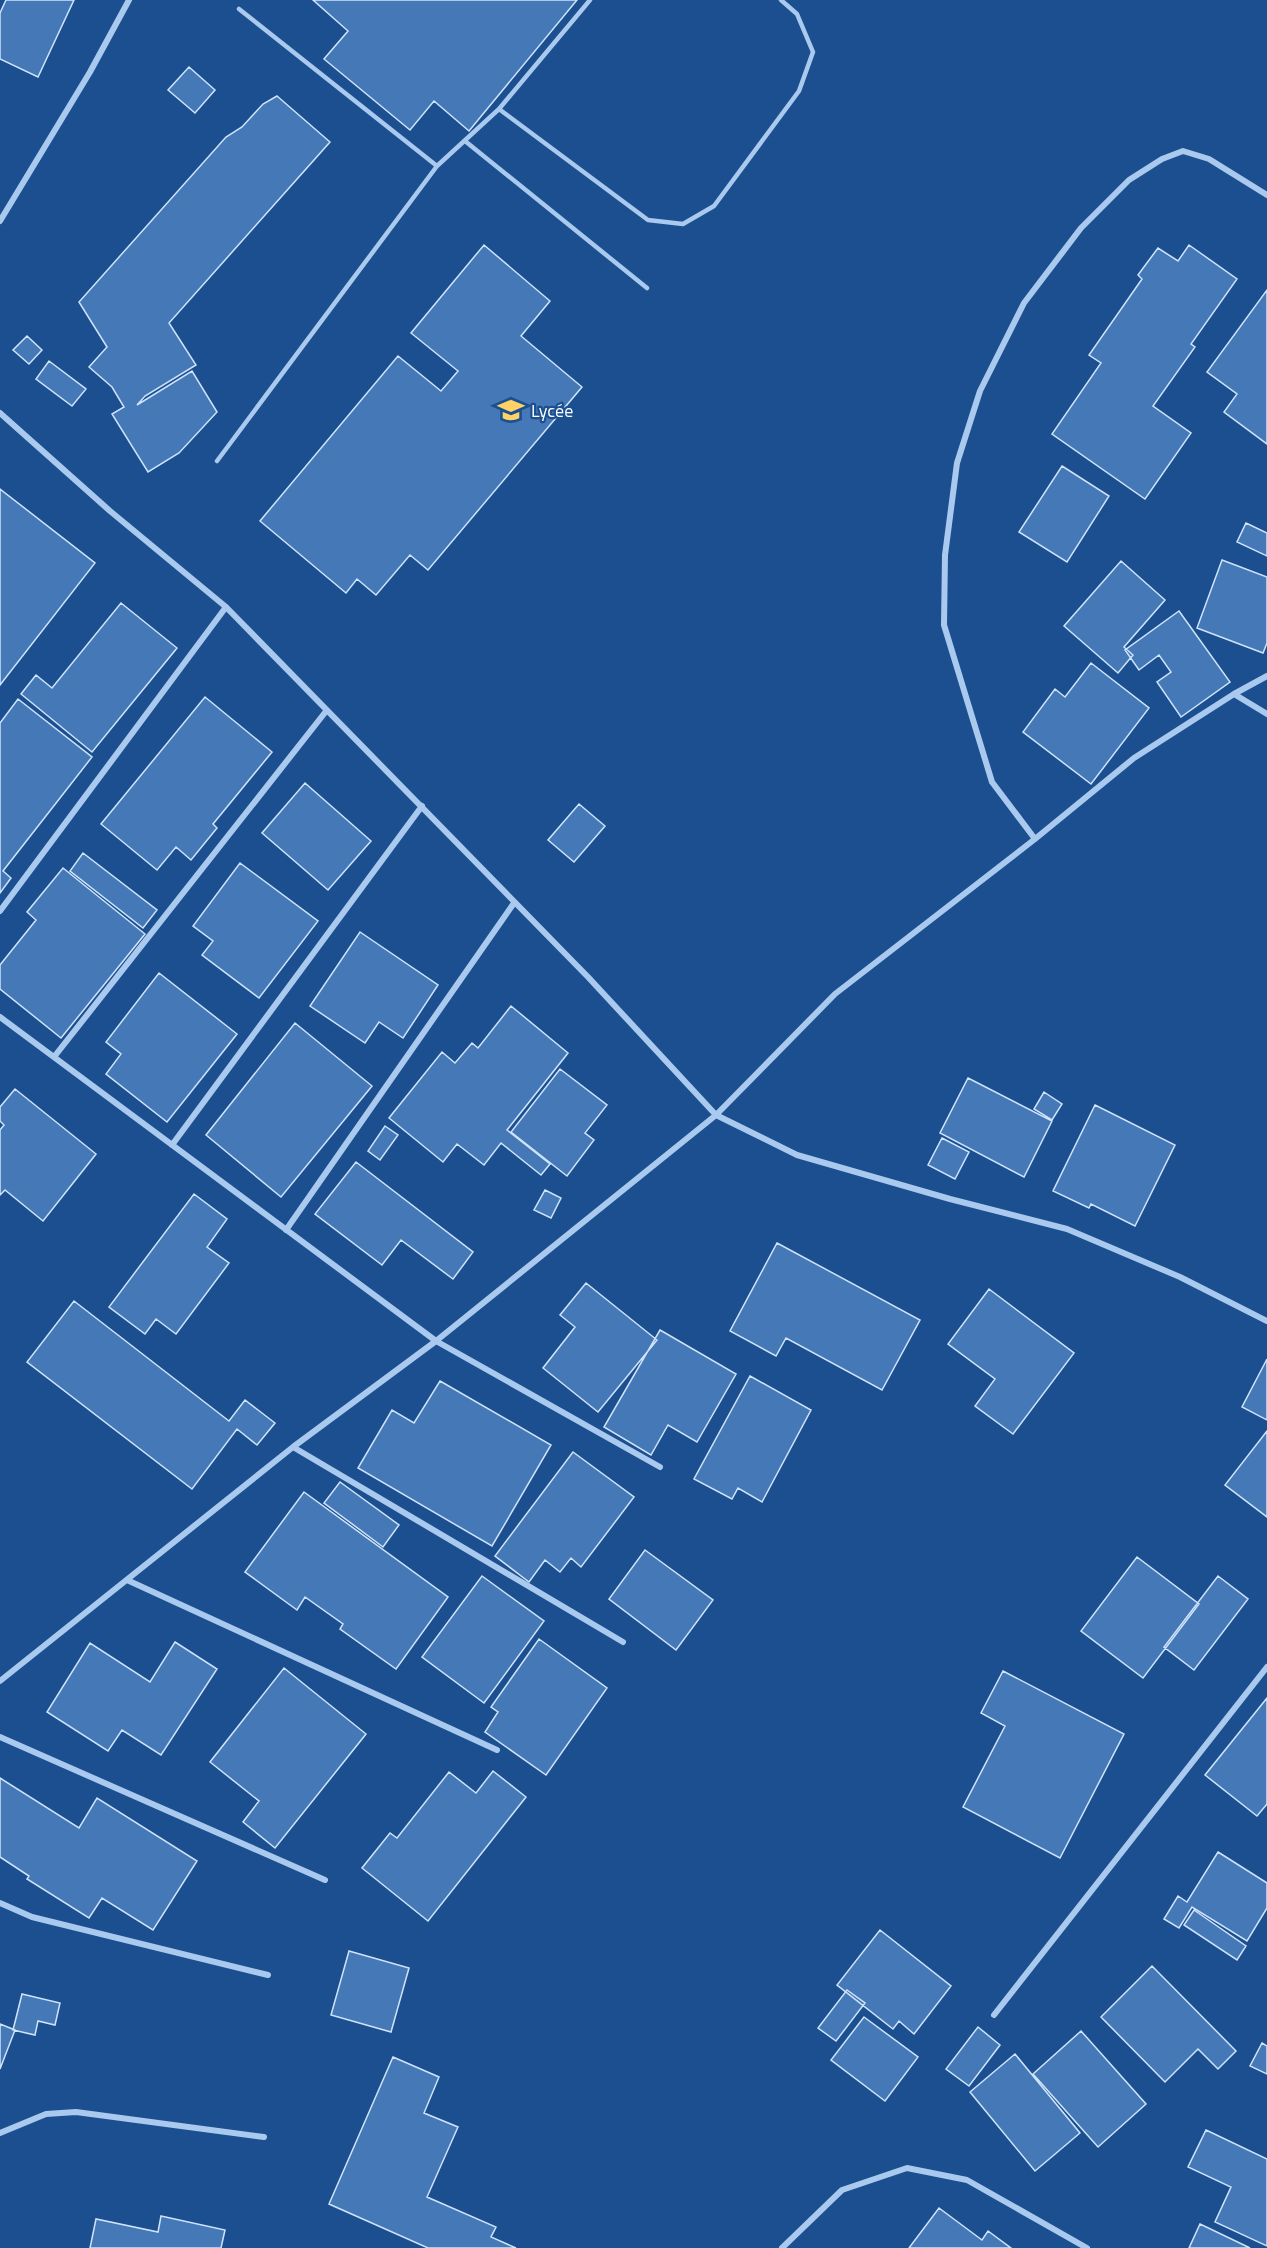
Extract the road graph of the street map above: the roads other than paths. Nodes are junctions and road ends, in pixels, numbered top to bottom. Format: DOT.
graph roads {
  1 [pos="129,0"];
  2 [pos="590,0"];
  3 [pos="781,0"];
  4 [pos="239,9"];
  5 [pos="499,109"];
  6 [pos="465,141"];
  7 [pos="437,165"];
  8 [pos="1267,195"];
  9 [pos="0,221"];
  10 [pos="647,288"];
  11 [pos="0,413"];
  12 [pos="217,461"];
  13 [pos="226,607"];
  14 [pos="1267,676"];
  15 [pos="1234,694"];
  16 [pos="327,710"];
  17 [pos="1267,714"];
  18 [pos="422,806"];
  19 [pos="1035,838"];
  20 [pos="514,903"];
  21 [pos="0,911"];
  22 [pos="0,1017"];
  23 [pos="54,1057"];
  24 [pos="716,1115"];
  25 [pos="172,1145"];
  26 [pos="286,1230"];
  27 [pos="1267,1321"];
  28 [pos="436,1341"];
  29 [pos="293,1447"];
  30 [pos="660,1467"];
  31 [pos="127,1580"];
  32 [pos="623,1642"];
  33 [pos="1267,1667"];
  34 [pos="0,1681"];
  35 [pos="0,1737"];
  36 [pos="496,1750"];
  37 [pos="325,1880"];
  38 [pos="0,1903"];
  39 [pos="268,1975"];
  40 [pos="994,2015"];
  41 [pos="0,2133"];
  42 [pos="264,2138"];
  43 [pos="782,2248"];
  44 [pos="1087,2248"];
  1 -- 9 [label="street"];
  2 -- 5 [label="lane"];
  3 -- 5 [label="lane"];
  4 -- 7 [label="lane"];
  5 -- 6 [label="lane"];
  6 -- 7 [label="lane"];
  6 -- 10 [label="lane"];
  7 -- 12 [label="lane"];
  8 -- 19 [label="street"];
  11 -- 13 [label="street"];
  13 -- 16 [label="street"];
  13 -- 21 [label="street"];
  14 -- 15 [label="street"];
  15 -- 17 [label="street"];
  15 -- 19 [label="street"];
  16 -- 18 [label="street"];
  16 -- 23 [label="street"];
  18 -- 20 [label="street"];
  18 -- 25 [label="street"];
  19 -- 24 [label="street"];
  20 -- 24 [label="street"];
  20 -- 26 [label="street"];
  22 -- 23 [label="street"];
  23 -- 25 [label="street"];
  24 -- 27 [label="street"];
  24 -- 28 [label="street"];
  25 -- 26 [label="street"];
  26 -- 28 [label="street"];
  28 -- 29 [label="street"];
  28 -- 30 [label="street"];
  29 -- 31 [label="street"];
  29 -- 32 [label="street"];
  31 -- 34 [label="street"];
  31 -- 36 [label="street"];
  33 -- 40 [label="street"];
  35 -- 37 [label="street"];
  38 -- 39 [label="street"];
  41 -- 42 [label="street"];
  43 -- 44 [label="street"];
}
